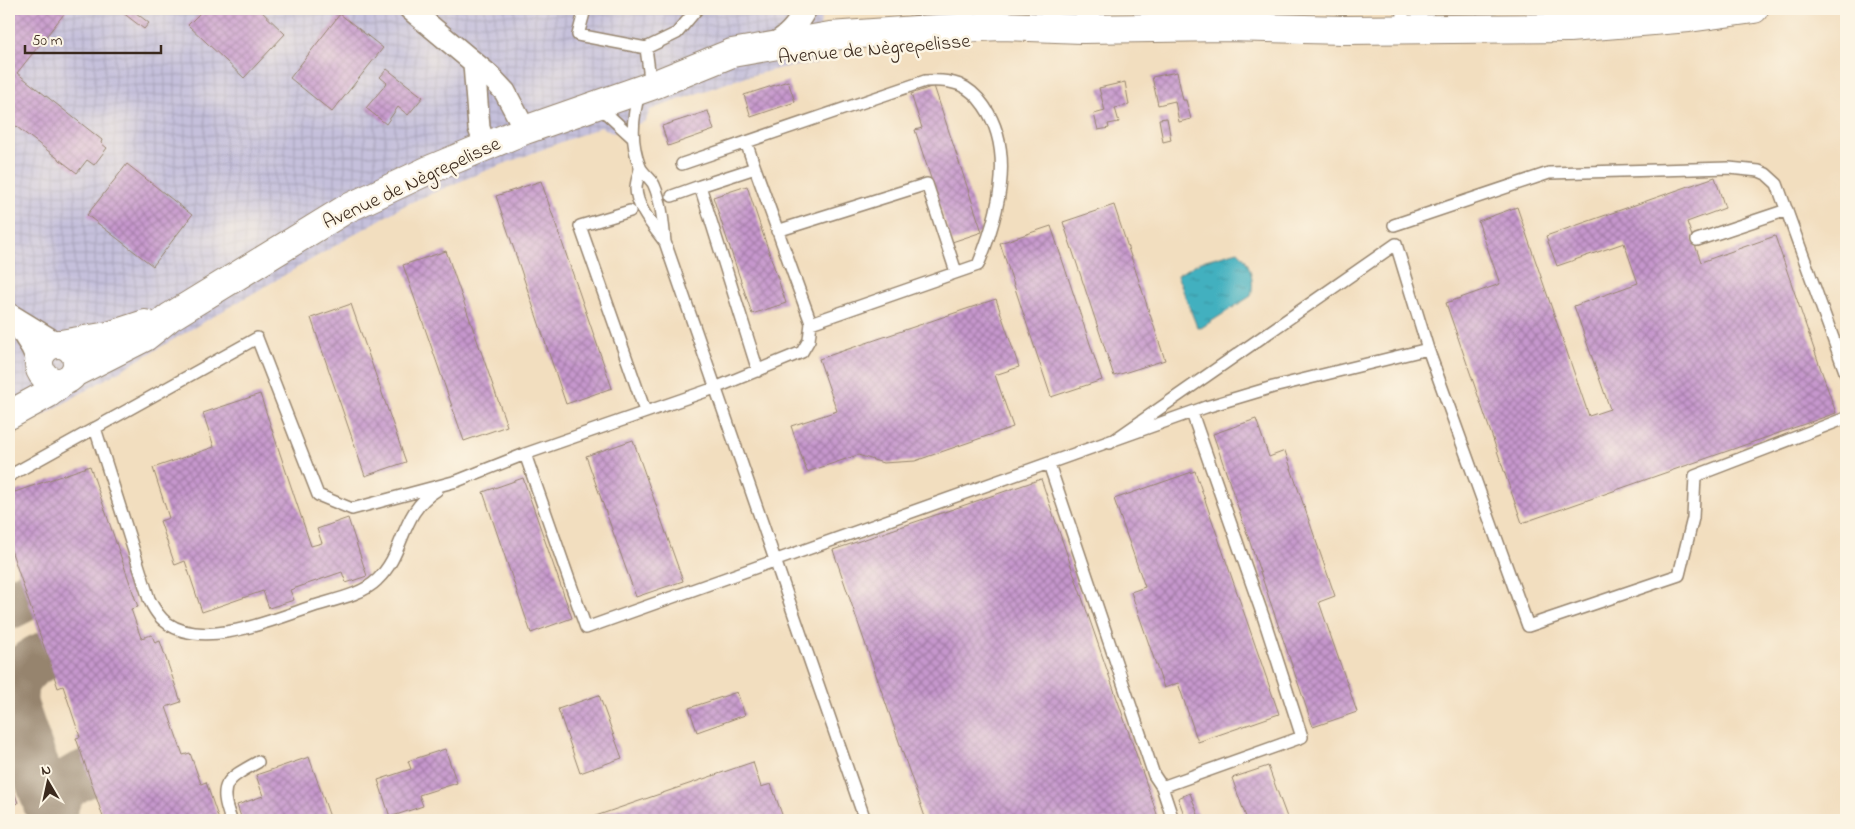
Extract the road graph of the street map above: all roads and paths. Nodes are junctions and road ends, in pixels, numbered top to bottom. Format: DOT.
graph roads {
  1 [pos="410,9"];
  2 [pos="585,9"];
  3 [pos="697,9"];
  4 [pos="806,9"];
  5 [pos="814,9"];
  6 [pos="1754,9"];
  7 [pos="1404,19"];
  8 [pos="1082,29"];
  9 [pos="830,36"];
  10 [pos="769,46"];
  11 [pos="646,48"];
  12 [pos="474,64"];
  13 [pos="653,85"];
  14 [pos="594,106"];
  15 [pos="525,130"];
  16 [pos="632,137"];
  17 [pos="746,142"];
  18 [pos="485,145"];
  19 [pos="682,164"];
  20 [pos="755,168"];
  21 [pos="640,169"];
  22 [pos="700,186"];
  23 [pos="672,196"];
  24 [pos="1787,210"];
  25 [pos="630,211"];
  26 [pos="1394,225"];
  27 [pos="777,230"];
  28 [pos="1697,240"];
  29 [pos="665,242"];
  30 [pos="956,272"];
  31 [pos="10,315"];
  32 [pos="170,317"];
  33 [pos="810,323"];
  34 [pos="60,344"];
  35 [pos="1428,349"];
  36 [pos="758,370"];
  37 [pos="54,372"];
  38 [pos="1846,374"];
  39 [pos="715,388"];
  40 [pos="16,411"];
  41 [pos="645,411"];
  42 [pos="1192,413"];
  43 [pos="1846,418"];
  44 [pos="95,428"];
  45 [pos="1110,443"];
  46 [pos="525,454"];
  47 [pos="1049,464"];
  48 [pos="9,476"];
  49 [pos="457,481"];
  50 [pos="775,560"];
  51 [pos="258,762"];
  52 [pos="1162,787"];
  53 [pos="231,820"];
  54 [pos="863,820"];
  55 [pos="1173,820"];
  1 -- 12 [label="street"];
  2 -- 11 [label="lane"];
  3 -- 11 [label="lane"];
  4 -- 10 [label="street"];
  5 -- 9 [label="street"];
  6 -- 7 [label="main road, Avenue de Nègrepelisse"];
  7 -- 8 [label="main road, Avenue de Nègrepelisse"];
  8 -- 9 [label="main road, Avenue de Nègrepelisse"];
  8 -- 13 [label="main road, Avenue de Nègrepelisse"];
  9 -- 10 [label="main road, Avenue de Nègrepelisse"];
  10 -- 13 [label="main road, Avenue de Nègrepelisse"];
  11 -- 13 [label="lane"];
  12 -- 15 [label="street"];
  12 -- 18 [label="street"];
  13 -- 14 [label="main road, Avenue de Nègrepelisse"];
  13 -- 16 [label="lane"];
  14 -- 15 [label="main road, Avenue de Nègrepelisse"];
  14 -- 16 [label="lane"];
  15 -- 18 [label="main road, Avenue de Nègrepelisse"];
  16 -- 21 [label="lane"];
  17 -- 19 [label="lane"];
  17 -- 20 [label="lane"];
  17 -- 30 [label="lane"];
  18 -- 32 [label="main road, Avenue de Nègrepelisse"];
  20 -- 22 [label="lane"];
  20 -- 27 [label="lane"];
  21 -- 29 [label="lane"];
  21 -- 29 [label="lane"];
  22 -- 23 [label="lane"];
  22 -- 36 [label="lane"];
  24 -- 26 [label="lane"];
  24 -- 28 [label="lane"];
  24 -- 38 [label="lane"];
  25 -- 41 [label="lane"];
  27 -- 30 [label="lane"];
  27 -- 33 [label="lane"];
  29 -- 39 [label="lane"];
  30 -- 33 [label="lane"];
  31 -- 34 [label="street"];
  31 -- 37 [label="street"];
  32 -- 34 [label="main road, Avenue de Nègrepelisse"];
  32 -- 37 [label="main road, Avenue de Nègrepelisse"];
  33 -- 36 [label="lane"];
  34 -- 37 [label="main road"];
  35 -- 42 [label="lane"];
  35 -- 43 [label="lane"];
  35 -- 45 [label="lane"];
  36 -- 39 [label="lane"];
  37 -- 40 [label="main road, Avenue de Nègrepelisse"];
  39 -- 41 [label="lane"];
  39 -- 50 [label="lane"];
  41 -- 46 [label="lane"];
  42 -- 45 [label="lane"];
  42 -- 52 [label="lane"];
  44 -- 48 [label="lane"];
  44 -- 49 [label="lane"];
  44 -- 49 [label="lane"];
  45 -- 47 [label="lane"];
  46 -- 49 [label="lane"];
  46 -- 50 [label="lane"];
  47 -- 50 [label="lane"];
  47 -- 52 [label="lane"];
  50 -- 54 [label="lane"];
  51 -- 53 [label="lane"];
  52 -- 55 [label="lane"];
}
